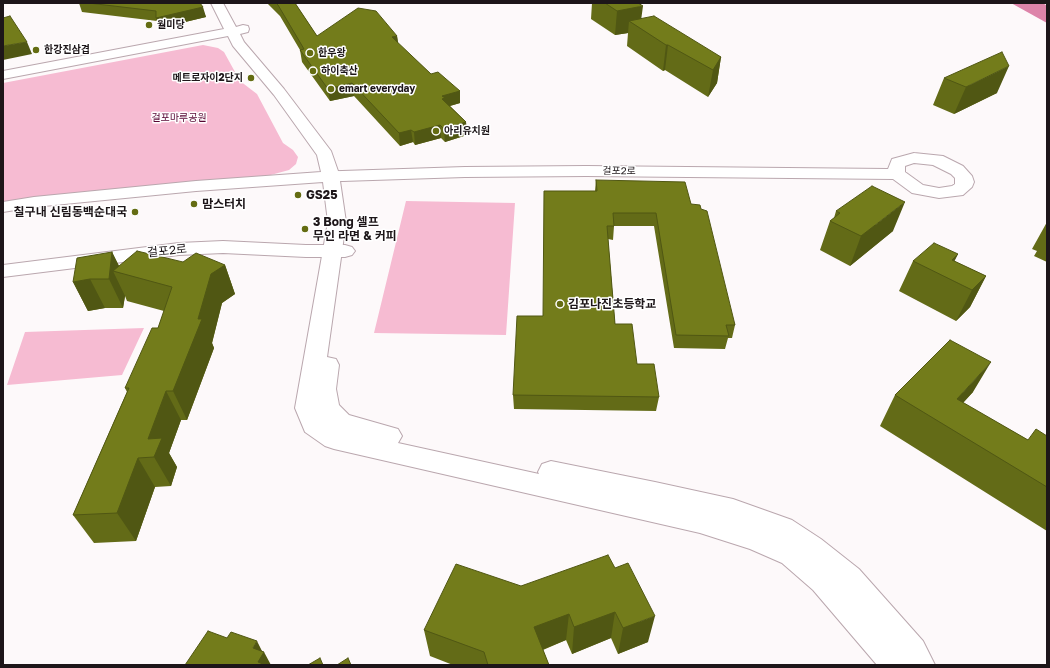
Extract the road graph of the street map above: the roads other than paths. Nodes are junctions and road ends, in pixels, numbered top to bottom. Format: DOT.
graph roads {
  1 [pos="217,3"];
  2 [pos="226,3"];
  3 [pos="237,30"];
  4 [pos="3,75"];
  5 [pos="897,174"];
  6 [pos="337,176"];
  7 [pos="3,207"];
  8 [pos="339,251"];
  9 [pos="3,271"];
  10 [pos="898,665"];
  11 [pos="919,665"];
  1 -- 3 [label="street"];
  2 -- 3 [label="street"];
  3 -- 4 [label="street"];
  3 -- 6 [label="street"];
  5 -- 6 [label="street, 걸포2로"];
  6 -- 7 [label="street, 걸포2로"];
  6 -- 8 [label="street"];
  8 -- 9 [label="street, 걸포2로"];
  8 -- 10 [label="street"];
  8 -- 11 [label="street"];
}
